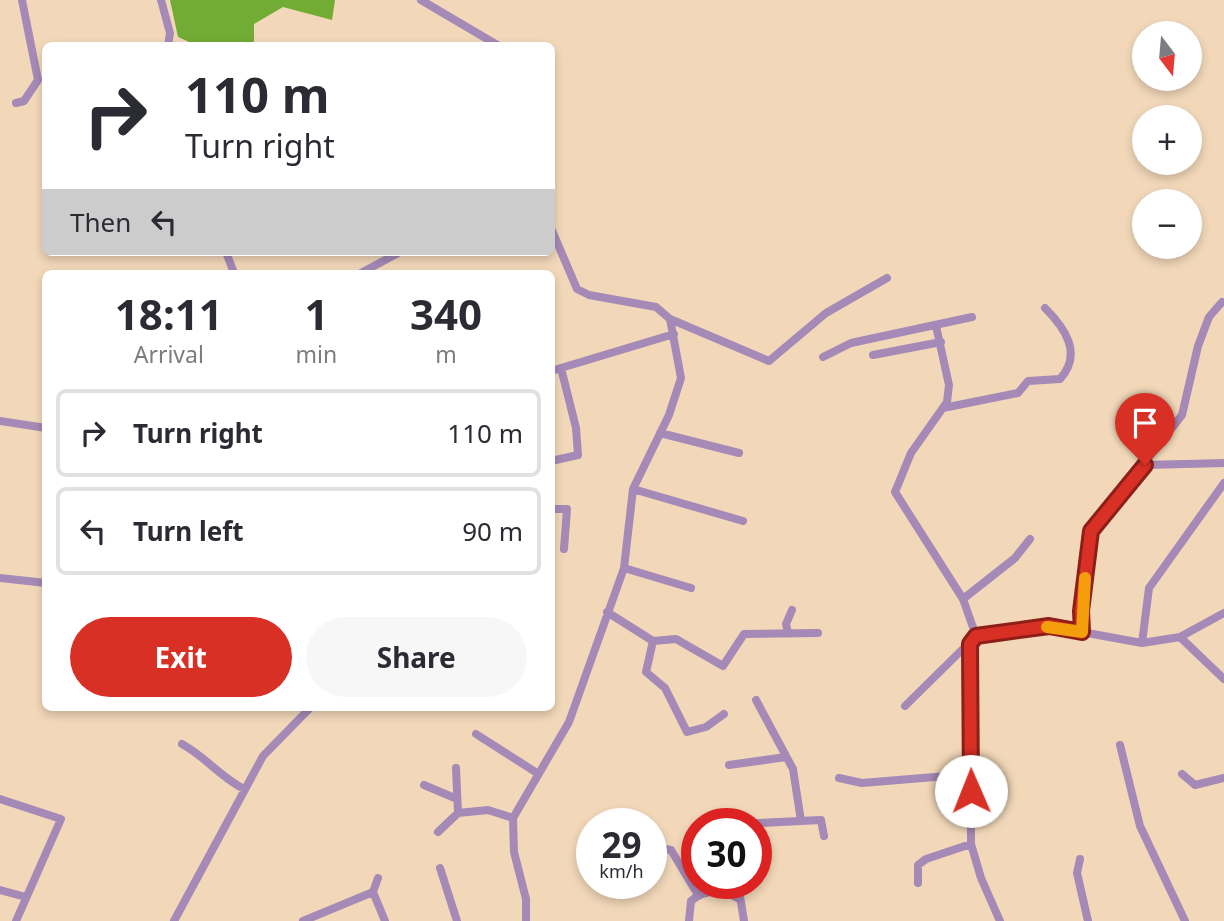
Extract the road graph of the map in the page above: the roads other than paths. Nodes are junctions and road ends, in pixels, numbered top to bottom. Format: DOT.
graph roads {
  1 [pos="22,0"];
  2 [pos="161,0"];
  3 [pos="421,0"];
  4 [pos="169,42"];
  5 [pos="492,42"];
  6 [pos="16,103"];
  7 [pos="555,237"];
  8 [pos="393,256"];
  9 [pos="367,270"];
  10 [pos="887,278"];
  11 [pos="1222,302"];
  12 [pos="1045,308"];
  13 [pos="972,317"];
  14 [pos="670,319"];
  15 [pos="936,326"];
  16 [pos="674,334"];
  17 [pos="941,342"];
  18 [pos="873,355"];
  19 [pos="823,357"];
  20 [pos="561,368"];
  21 [pos="555,370"];
  22 [pos="943,408"];
  23 [pos="0,421"];
  24 [pos="42,427"];
  25 [pos="660,433"];
  26 [pos="739,453"];
  27 [pos="555,460"];
  28 [pos="1224,463"];
  29 [pos="1145,465"];
  30 [pos="1224,483"];
  31 [pos="633,489"];
  32 [pos="555,509"];
  33 [pos="743,521"];
  34 [pos="1030,539"];
  35 [pos="564,549"];
  36 [pos="624,568"];
  37 [pos="0,578"];
  38 [pos="42,583"];
  39 [pos="691,588"];
  40 [pos="963,599"];
  41 [pos="792,610"];
  42 [pos="607,612"];
  43 [pos="1224,613"];
  44 [pos="788,632"];
  45 [pos="1082,632"];
  46 [pos="818,633"];
  47 [pos="976,636"];
  48 [pos="1180,637"];
  49 [pos="653,641"];
  50 [pos="1142,643"];
  51 [pos="970,644"];
  52 [pos="1224,679"];
  53 [pos="757,700"];
  54 [pos="905,706"];
  55 [pos="307,711"];
  56 [pos="724,714"];
  57 [pos="476,734"];
  58 [pos="182,744"];
  59 [pos="1120,745"];
  60 [pos="786,757"];
  61 [pos="729,765"];
  62 [pos="456,768"];
  63 [pos="537,773"];
  64 [pos="971,774"];
  65 [pos="1182,774"];
  66 [pos="839,778"];
  67 [pos="1224,778"];
  68 [pos="424,785"];
  69 [pos="244,789"];
  70 [pos="0,799"];
  71 [pos="457,799"];
  72 [pos="458,813"];
  73 [pos="513,818"];
  74 [pos="801,821"];
  75 [pos="772,822"];
  76 [pos="438,832"];
  77 [pos="824,836"];
  78 [pos="971,844"];
  79 [pos="667,849"];
  80 [pos="1080,859"];
  81 [pos="681,867"];
  82 [pos="440,868"];
  83 [pos="378,878"];
  84 [pos="918,883"];
  85 [pos="0,890"];
  86 [pos="373,892"];
  87 [pos="26,897"];
  88 [pos="693,899"];
  89 [pos="739,899"];
  90 [pos="16,921"];
  91 [pos="174,921"];
  92 [pos="303,921"];
  93 [pos="385,921"];
  94 [pos="457,921"];
  95 [pos="526,921"];
  96 [pos="689,921"];
  97 [pos="744,921"];
  98 [pos="1000,921"];
  99 [pos="1088,921"];
  100 [pos="1185,921"];
  1 -- 6 [label="street"];
  2 -- 4 [label="street"];
  3 -- 5 [label="street"];
  7 -- 14 [label="street"];
  8 -- 9 [label="street"];
  10 -- 14 [label="street"];
  11 -- 29 [label="street"];
  12 -- 22 [label="street"];
  13 -- 15 [label="street"];
  14 -- 16 [label="street"];
  15 -- 17 [label="street"];
  15 -- 19 [label="street"];
  16 -- 20 [label="street"];
  16 -- 25 [label="street"];
  17 -- 18 [label="street"];
  17 -- 22 [label="street"];
  20 -- 21 [label="street"];
  20 -- 27 [label="street"];
  22 -- 40 [label="street"];
  23 -- 24 [label="street"];
  25 -- 26 [label="street"];
  25 -- 31 [label="street"];
  28 -- 29 [label="street"];
  29 -- 45 [label="street"];
  30 -- 50 [label="street"];
  31 -- 33 [label="street"];
  31 -- 36 [label="street"];
  32 -- 35 [label="street"];
  34 -- 40 [label="street"];
  36 -- 39 [label="street"];
  36 -- 42 [label="street"];
  37 -- 38 [label="street"];
  40 -- 47 [label="street"];
  41 -- 44 [label="street"];
  42 -- 49 [label="street"];
  42 -- 63 [label="street"];
  43 -- 48 [label="street"];
  44 -- 46 [label="street"];
  44 -- 49 [label="street"];
  45 -- 47 [label="street"];
  45 -- 50 [label="street"];
  47 -- 51 [label="street"];
  48 -- 50 [label="street"];
  48 -- 52 [label="street"];
  49 -- 56 [label="street"];
  51 -- 54 [label="street"];
  51 -- 64 [label="street"];
  53 -- 60 [label="street"];
  55 -- 69 [label="street"];
  57 -- 63 [label="street"];
  58 -- 69 [label="street"];
  59 -- 100 [label="street"];
  60 -- 61 [label="street"];
  60 -- 74 [label="street"];
  62 -- 71 [label="street"];
  63 -- 73 [label="street"];
  64 -- 66 [label="street"];
  64 -- 78 [label="street"];
  65 -- 67 [label="street"];
  68 -- 71 [label="street"];
  69 -- 91 [label="street"];
  70 -- 87 [label="street"];
  71 -- 72 [label="street"];
  72 -- 73 [label="street"];
  72 -- 76 [label="street"];
  73 -- 95 [label="street"];
  74 -- 75 [label="street"];
  74 -- 77 [label="street"];
  78 -- 84 [label="street"];
  78 -- 98 [label="street"];
  79 -- 81 [label="street"];
  80 -- 99 [label="street"];
  82 -- 94 [label="street"];
  83 -- 86 [label="street"];
  85 -- 87 [label="street"];
  86 -- 92 [label="street"];
  86 -- 93 [label="street"];
  87 -- 90 [label="street"];
  88 -- 96 [label="street"];
  89 -- 97 [label="street"];
}
